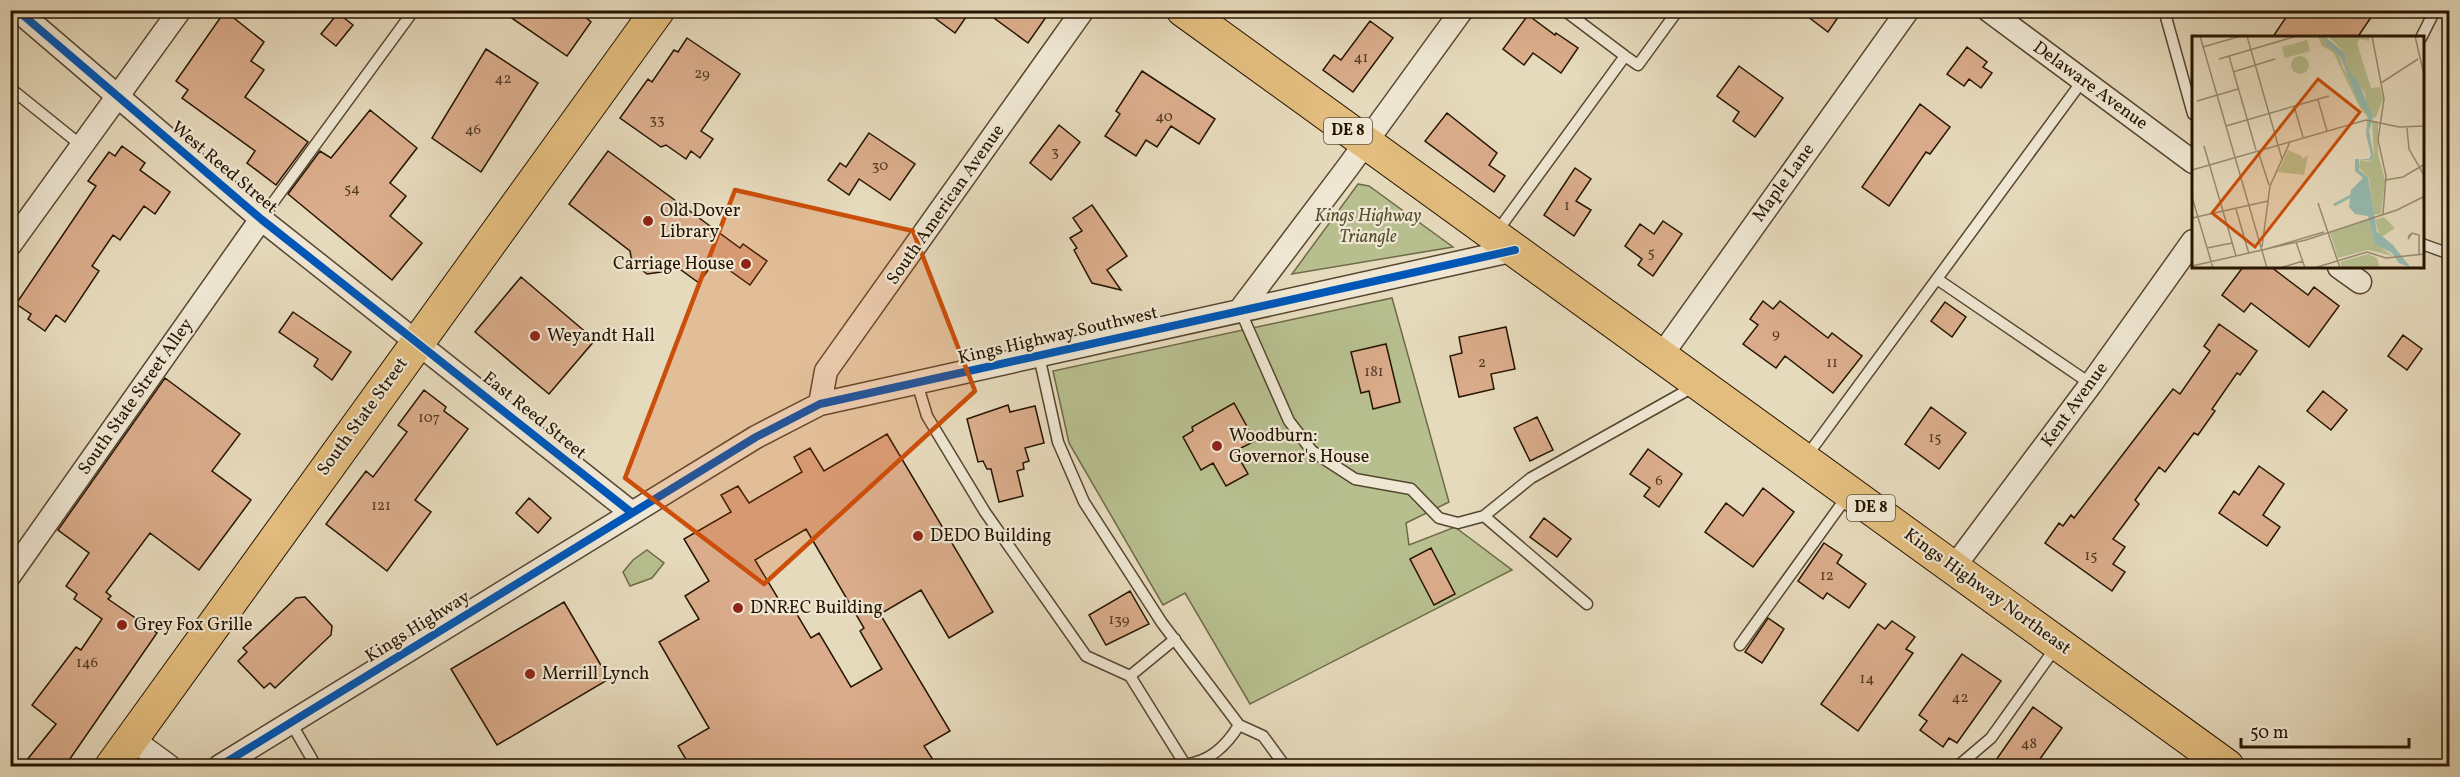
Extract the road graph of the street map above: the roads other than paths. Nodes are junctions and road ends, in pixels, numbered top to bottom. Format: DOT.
graph roads {
  1 [pos="17,10"];
  2 [pos="180,10"];
  3 [pos="414,10"];
  4 [pos="658,10"];
  5 [pos="1083,10"];
  6 [pos="1183,10"];
  7 [pos="1462,10"];
  8 [pos="1564,10"];
  9 [pos="1678,10"];
  10 [pos="1908,10"];
  11 [pos="1988,10"];
  12 [pos="2164,10"];
  13 [pos="2435,10"];
  14 [pos="2422,36"];
  15 [pos="1625,56"];
  16 [pos="2083,80"];
  17 [pos="10,88"];
  18 [pos="117,98"];
  19 [pos="2192,110"];
  20 [pos="1365,143"];
  21 [pos="82,146"];
  22 [pos="2192,161"];
  23 [pos="261,219"];
  24 [pos="2192,242"];
  25 [pos="1505,243"];
  26 [pos="10,245"];
  27 [pos="2424,245"];
  28 [pos="2450,254"];
  29 [pos="2340,268"];
  30 [pos="1937,279"];
  31 [pos="2360,282"];
  32 [pos="1240,310"];
  33 [pos="418,342"];
  34 [pos="1039,356"];
  35 [pos="1660,356"];
  36 [pos="918,382"];
  37 [pos="1699,384"];
  38 [pos="2091,384"];
  39 [pos="820,404"];
  40 [pos="1804,459"];
  41 [pos="1850,492"];
  42 [pos="632,513"];
  43 [pos="1484,516"];
  44 [pos="1954,567"];
  45 [pos="10,575"];
  46 [pos="1587,604"];
  47 [pos="1175,639"];
  48 [pos="2058,644"];
  49 [pos="1740,645"];
  50 [pos="1131,676"];
  51 [pos="291,723"];
  52 [pos="1239,726"];
  53 [pos="132,739"];
  54 [pos="1186,765"];
  55 [pos="112,766"];
  56 [pos="170,766"];
  57 [pos="220,766"];
  58 [pos="316,766"];
  59 [pos="1284,766"];
  60 [pos="1958,766"];
  61 [pos="2227,766"];
  1 -- 18 [label="street, West Reed Street"];
  2 -- 18 [label="street"];
  3 -- 23 [label="lane"];
  4 -- 33 [label="main road, South State Street"];
  5 -- 39 [label="street, South American Avenue"];
  6 -- 20 [label="main road, DE 8"];
  7 -- 20 [label="street"];
  8 -- 15 [label="lane"];
  9 -- 15 [label="lane"];
  10 -- 35 [label="street, Maple Lane"];
  11 -- 16 [label="street, Delaware Avenue"];
  12 -- 19 [label="lane"];
  13 -- 14 [label="lane"];
  15 -- 25 [label="lane"];
  16 -- 22 [label="street, Delaware Avenue"];
  16 -- 30 [label="lane"];
  17 -- 21 [label="lane"];
  18 -- 21 [label="street"];
  18 -- 23 [label="street, West Reed Street"];
  20 -- 25 [label="main road, DE 8"];
  20 -- 32 [label="street"];
  21 -- 26 [label="street"];
  23 -- 33 [label="street, West Reed Street"];
  23 -- 45 [label="street, South State Street Alley"];
  24 -- 38 [label="street, Kent Avenue"];
  25 -- 32 [label="street, Kings Highway Southwest"];
  25 -- 35 [label="main road, Kings Highway Northeast / DE 8"];
  27 -- 28 [label="lane"];
  29 -- 31 [label="street"];
  30 -- 38 [label="lane"];
  30 -- 40 [label="lane"];
  32 -- 34 [label="street, Kings Highway Southwest"];
  32 -- 43 [label="lane"];
  33 -- 42 [label="street, East Reed Street"];
  33 -- 53 [label="main road, South State Street"];
  34 -- 36 [label="street, Kings Highway Southwest"];
  34 -- 47 [label="lane"];
  35 -- 37 [label="main road, Kings Highway Northeast / DE 8"];
  36 -- 39 [label="street, Kings Highway Southwest"];
  36 -- 50 [label="lane"];
  37 -- 40 [label="main road, Kings Highway Northeast / DE 8"];
  37 -- 43 [label="lane"];
  38 -- 44 [label="street, Kent Avenue"];
  39 -- 42 [label="street, Kings Highway Southwest"];
  40 -- 41 [label="main road, Kings Highway Northeast / DE 8"];
  41 -- 44 [label="main road, Kings Highway Northeast / DE 8"];
  41 -- 49 [label="lane"];
  42 -- 51 [label="street, Kings Highway"];
  43 -- 46 [label="lane"];
  44 -- 48 [label="main road, Kings Highway Northeast / DE 8"];
  47 -- 50 [label="lane"];
  47 -- 52 [label="lane"];
  48 -- 60 [label="lane"];
  48 -- 61 [label="main road, Kings Highway Northeast / DE 8"];
  50 -- 54 [label="lane"];
  51 -- 57 [label="street, Kings Highway"];
  51 -- 58 [label="lane"];
  52 -- 54 [label="lane"];
  52 -- 59 [label="lane"];
  53 -- 55 [label="main road, South State Street"];
  53 -- 56 [label="street"];
}
